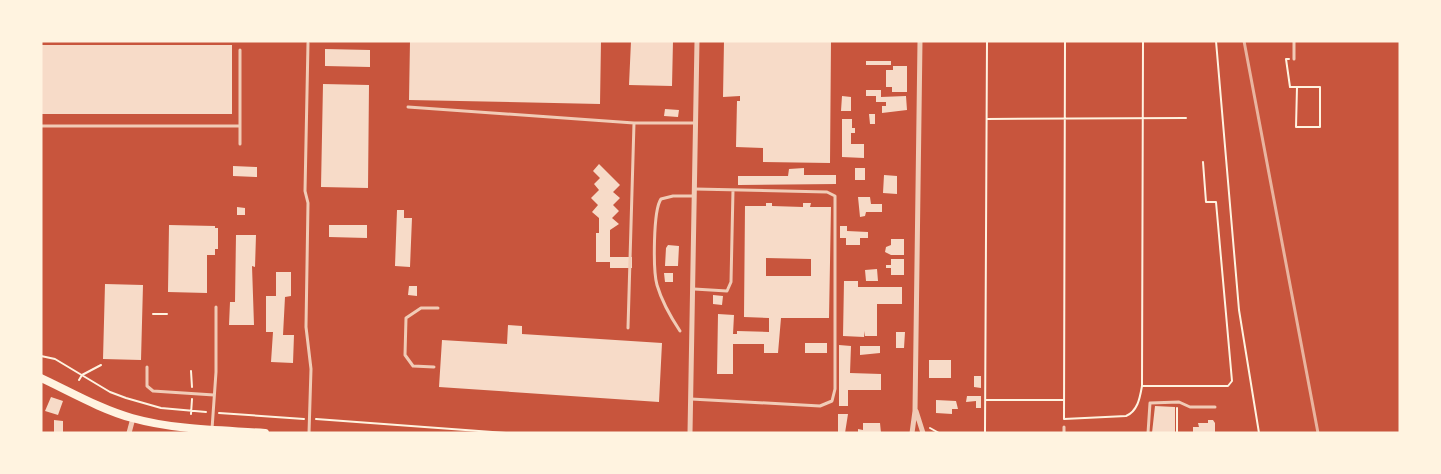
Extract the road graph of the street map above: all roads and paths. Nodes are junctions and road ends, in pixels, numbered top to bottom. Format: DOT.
graph roads {
  1 [pos="697,41"];
  2 [pos="920,41"];
  3 [pos="987,41"];
  4 [pos="1065,41"];
  5 [pos="1143,41"];
  6 [pos="1216,41"];
  7 [pos="1294,41"];
  8 [pos="308,43"];
  9 [pos="240,50"];
  10 [pos="1294,59"];
  11 [pos="1296,87"];
  12 [pos="408,108"];
  13 [pos="1143,118"];
  14 [pos="1186,118"];
  15 [pos="987,119"];
  16 [pos="1065,119"];
  17 [pos="634,123"];
  18 [pos="696,123"];
  19 [pos="41,126"];
  20 [pos="240,126"];
  21 [pos="240,144"];
  22 [pos="1203,162"];
  23 [pos="695,189"];
  24 [pos="733,190"];
  25 [pos="695,196"];
  26 [pos="694,289"];
  27 [pos="216,307"];
  28 [pos="438,308"];
  29 [pos="153,314"];
  30 [pos="168,314"];
  31 [pos="628,328"];
  32 [pos="680,331"];
  33 [pos="41,356"];
  34 [pos="101,365"];
  35 [pos="147,367"];
  36 [pos="434,367"];
  37 [pos="82,375"];
  38 [pos="41,378"];
  39 [pos="79,380"];
  40 [pos="1142,386"];
  41 [pos="214,395"];
  42 [pos="690,399"];
  43 [pos="985,400"];
  44 [pos="1064,400"];
  45 [pos="1177,402"];
  46 [pos="1216,407"];
  47 [pos="915,411"];
  48 [pos="213,413"];
  49 [pos="133,418"];
  50 [pos="310,419"];
  51 [pos="1064,419"];
  52 [pos="1064,427"];
  53 [pos="928,428"];
  54 [pos="212,430"];
  55 [pos="985,432"];
  56 [pos="129,433"];
  57 [pos="265,433"];
  58 [pos="309,433"];
  59 [pos="506,433"];
  60 [pos="690,433"];
  61 [pos="912,433"];
  62 [pos="923,433"];
  63 [pos="939,433"];
  64 [pos="1064,433"];
  65 [pos="1148,433"];
  66 [pos="1177,433"];
  67 [pos="1259,433"];
  1 -- 18 [label="street"];
  2 -- 47 [label="street"];
  3 -- 15 [label="path"];
  4 -- 16 [label="path"];
  5 -- 13 [label="path"];
  6 -- 67 [label="path"];
  7 -- 10 [label="lane"];
  8 -- 50 [label="lane"];
  9 -- 20 [label="lane"];
  10 -- 11 [label="path"];
  11 -- 11 [label="path"];
  12 -- 17 [label="lane"];
  13 -- 14 [label="path"];
  13 -- 16 [label="path"];
  13 -- 40 [label="path"];
  15 -- 16 [label="path"];
  15 -- 43 [label="path"];
  16 -- 44 [label="path"];
  17 -- 18 [label="lane"];
  17 -- 31 [label="lane"];
  18 -- 23 [label="street"];
  19 -- 20 [label="lane"];
  20 -- 21 [label="lane"];
  22 -- 40 [label="path"];
  23 -- 24 [label="lane"];
  23 -- 25 [label="street"];
  24 -- 26 [label="lane"];
  24 -- 42 [label="lane"];
  25 -- 26 [label="street"];
  25 -- 32 [label="lane"];
  26 -- 42 [label="street"];
  27 -- 41 [label="lane"];
  28 -- 36 [label="lane"];
  29 -- 30 [label="path"];
  33 -- 37 [label="path"];
  34 -- 37 [label="path"];
  35 -- 41 [label="lane"];
  37 -- 39 [label="path"];
  37 -- 48 [label="path"];
  38 -- 49 [label="main road"];
  40 -- 51 [label="path"];
  41 -- 48 [label="lane"];
  42 -- 60 [label="street"];
  43 -- 44 [label="path"];
  43 -- 55 [label="path"];
  44 -- 51 [label="path"];
  45 -- 46 [label="lane"];
  45 -- 65 [label="lane"];
  45 -- 66 [label="path"];
  47 -- 61 [label="street"];
  47 -- 62 [label="street"];
  48 -- 50 [label="path"];
  48 -- 54 [label="lane"];
  49 -- 54 [label="main road"];
  49 -- 56 [label="street"];
  50 -- 58 [label="lane"];
  50 -- 59 [label="path"];
  51 -- 52 [label="path"];
  52 -- 64 [label="lane"];
  53 -- 63 [label="path"];
  54 -- 57 [label="main road"];
}
